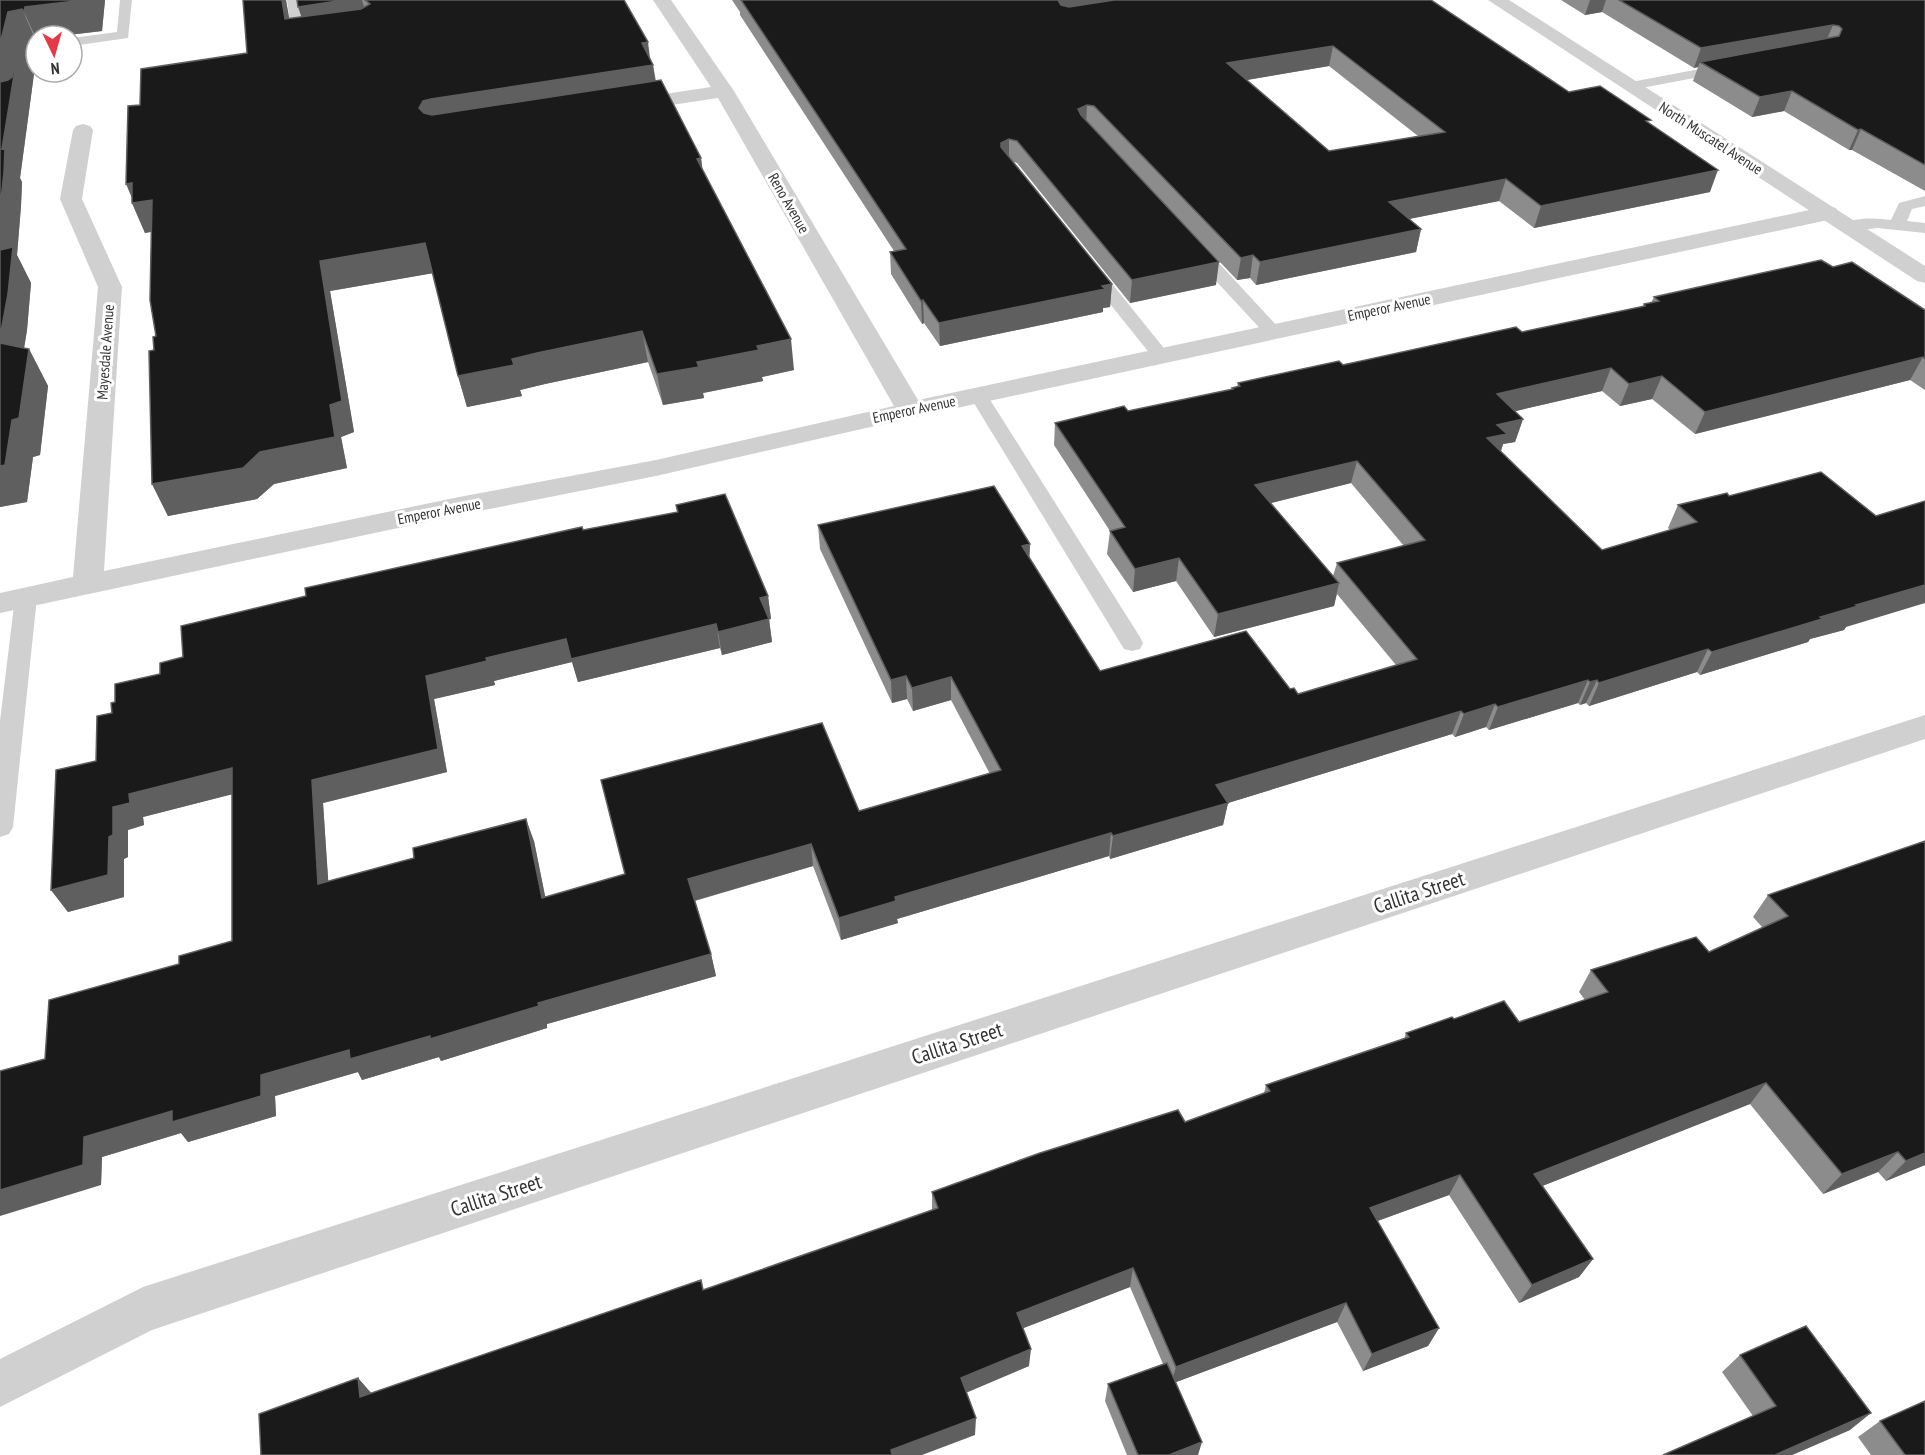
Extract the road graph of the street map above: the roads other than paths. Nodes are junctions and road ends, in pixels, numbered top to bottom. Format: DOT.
graph roads {
  1 [pos="126,0"];
  2 [pos="293,0"];
  3 [pos="662,0"];
  4 [pos="1497,0"];
  5 [pos="322,37"];
  6 [pos="84,40"];
  7 [pos="1745,65"];
  8 [pos="1631,86"];
  9 [pos="724,91"];
  10 [pos="610,108"];
  11 [pos="83,130"];
  12 [pos="1925,201"];
  13 [pos="1827,213"];
  14 [pos="1898,225"];
  15 [pos="1850,227"];
  16 [pos="1925,228"];
  17 [pos="1184,236"];
  18 [pos="1082,257"];
  19 [pos="1925,276"];
  20 [pos="1273,332"];
  21 [pos="1161,356"];
  22 [pos="978,395"];
  23 [pos="910,410"];
  24 [pos="88,583"];
  25 [pos="26,597"];
  26 [pos="0,603"];
  27 [pos="1132,643"];
  28 [pos="1925,727"];
  29 [pos="0,827"];
  30 [pos="0,1384"];
  1 -- 6 [label="lane"];
  2 -- 5 [label="lane"];
  3 -- 9 [label="street, Reno Avenue"];
  4 -- 8 [label="street, North Muscatel Avenue"];
  7 -- 8 [label="lane"];
  8 -- 13 [label="street, North Muscatel Avenue"];
  9 -- 10 [label="street"];
  9 -- 23 [label="street, Reno Avenue"];
  11 -- 24 [label="street, Mayesdale Avenue"];
  12 -- 14 [label="lane"];
  13 -- 15 [label="street, North Muscatel Avenue"];
  13 -- 20 [label="street, Emperor Avenue"];
  14 -- 15 [label="lane"];
  14 -- 16 [label="lane"];
  15 -- 19 [label="street, North Muscatel Avenue"];
  17 -- 20 [label="lane"];
  18 -- 21 [label="lane"];
  20 -- 21 [label="street, Emperor Avenue"];
  21 -- 22 [label="street, Emperor Avenue"];
  22 -- 23 [label="street, Emperor Avenue"];
  22 -- 27 [label="lane"];
  23 -- 24 [label="street, Emperor Avenue"];
  24 -- 25 [label="street, Emperor Avenue"];
  25 -- 26 [label="street, Emperor Avenue"];
  25 -- 29 [label="lane"];
  28 -- 30 [label="street, Callita Street"];
}
